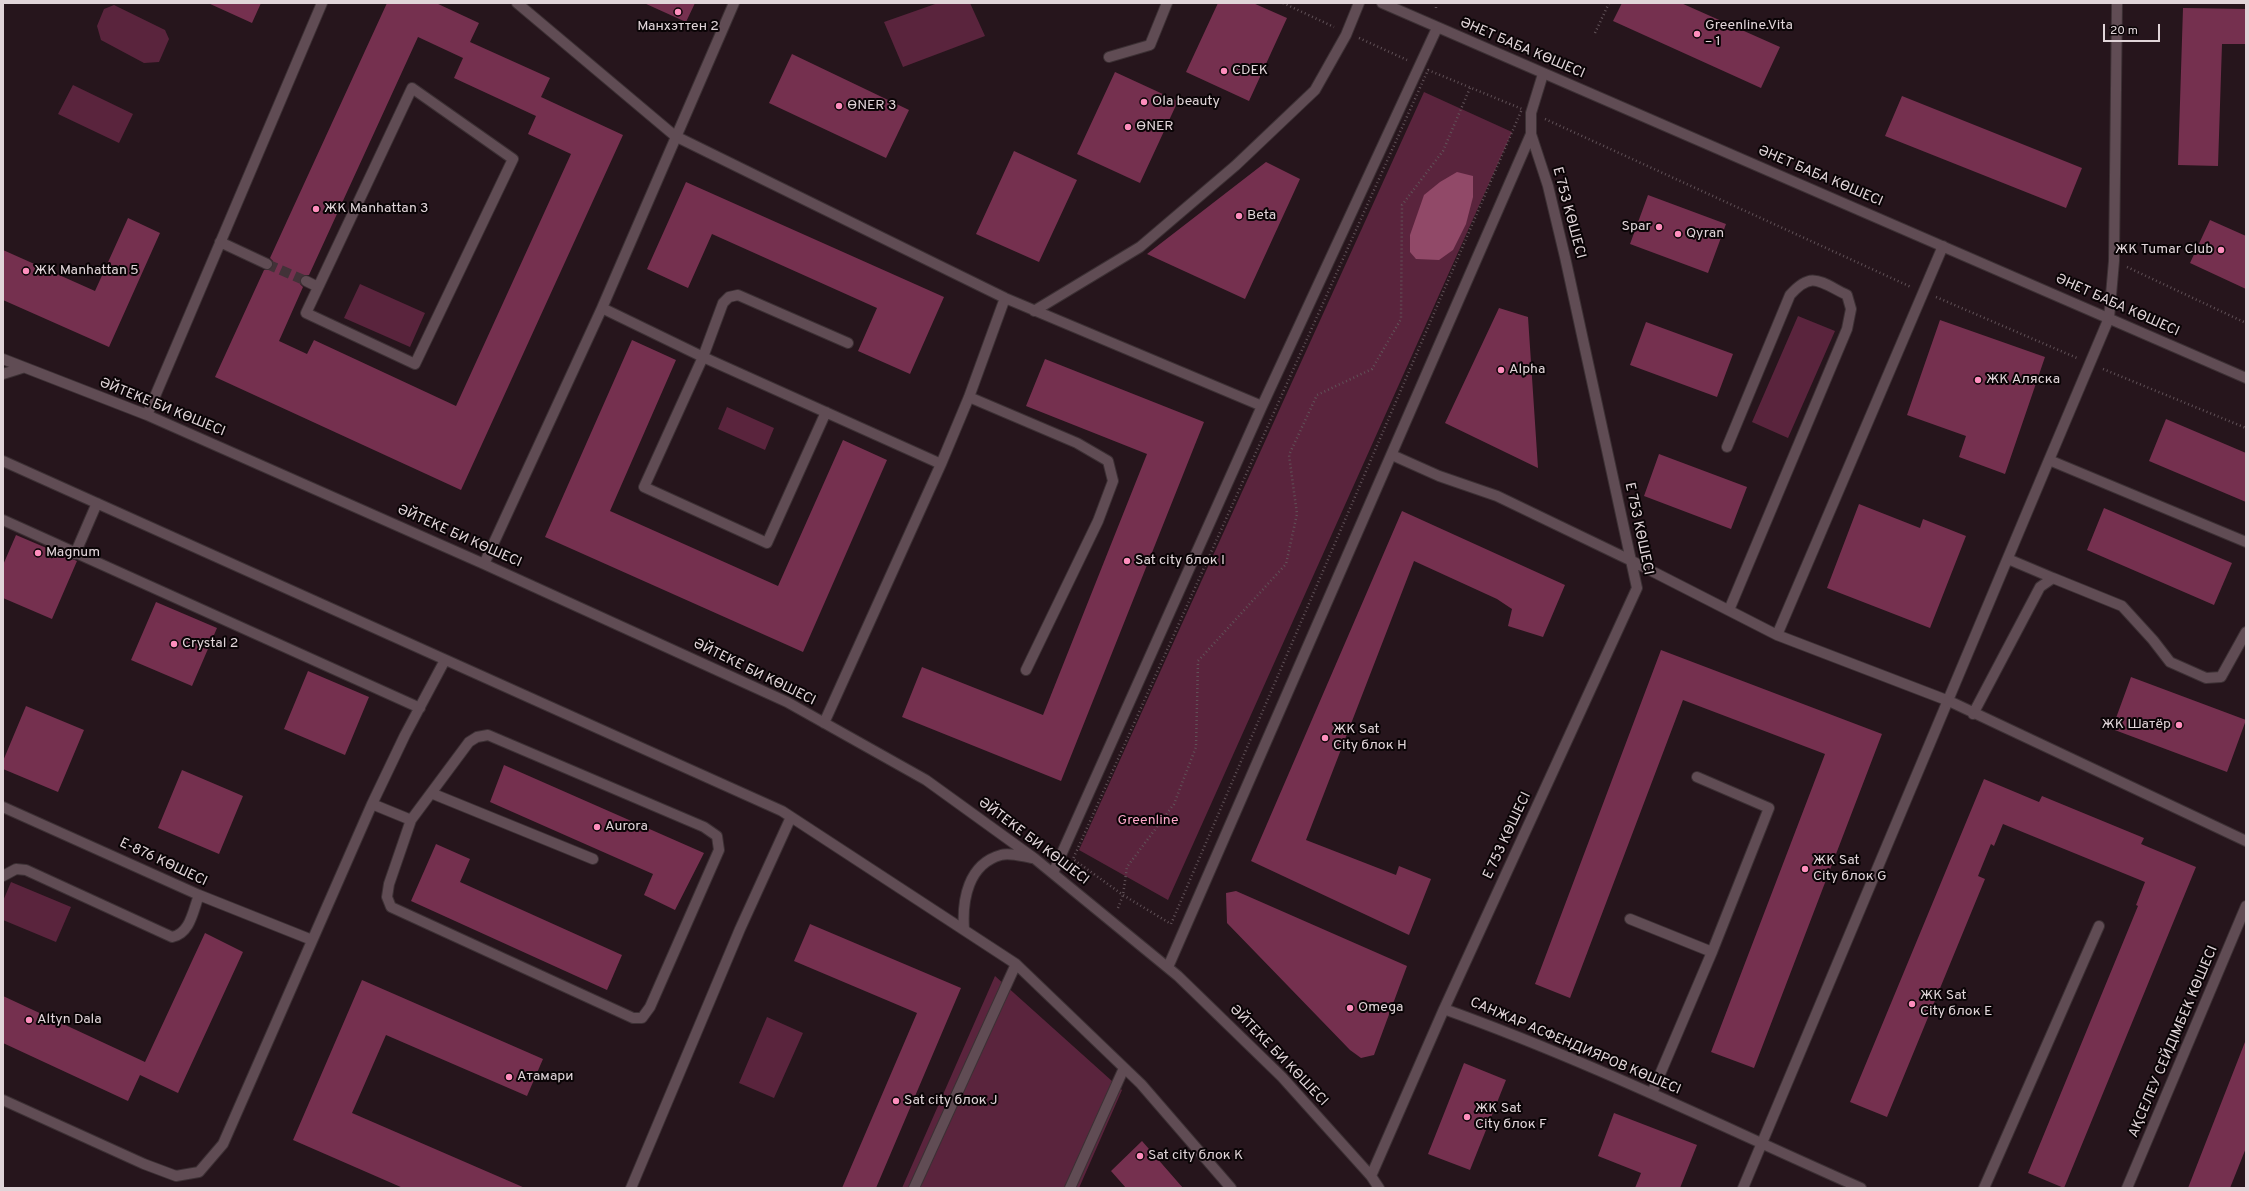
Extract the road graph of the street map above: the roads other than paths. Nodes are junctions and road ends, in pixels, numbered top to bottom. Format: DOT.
graph roads {
  1 [pos="322,3"];
  2 [pos="517,3"];
  3 [pos="734,3"];
  4 [pos="1167,3"];
  5 [pos="1359,3"];
  6 [pos="1382,3"];
  7 [pos="2117,3"];
  8 [pos="1437,28"];
  9 [pos="1109,57"];
  10 [pos="1543,74"];
  11 [pos="1530,134"];
  12 [pos="675,136"];
  13 [pos="220,242"];
  14 [pos="1943,246"];
  15 [pos="267,264"];
  16 [pos="306,281"];
  17 [pos="318,287"];
  18 [pos="1005,298"];
  19 [pos="602,308"];
  20 [pos="1034,311"];
  21 [pos="2109,318"];
  22 [pos="848,343"];
  23 [pos="702,357"];
  24 [pos="3,359"];
  25 [pos="22,368"];
  26 [pos="3,374"];
  27 [pos="2246,378"];
  28 [pos="969,397"];
  29 [pos="1262,406"];
  30 [pos="826,412"];
  31 [pos="147,415"];
  32 [pos="1727,448"];
  33 [pos="1392,455"];
  34 [pos="2049,460"];
  35 [pos="3,461"];
  36 [pos="941,464"];
  37 [pos="97,503"];
  38 [pos="3,520"];
  39 [pos="2246,542"];
  40 [pos="75,554"];
  41 [pos="2008,559"];
  42 [pos="1632,561"];
  43 [pos="484,564"];
  44 [pos="2053,578"];
  45 [pos="1729,610"];
  46 [pos="2246,632"];
  47 [pos="1777,635"];
  48 [pos="445,660"];
  49 [pos="1026,670"];
  50 [pos="1949,701"];
  51 [pos="420,708"];
  52 [pos="1973,714"];
  53 [pos="824,723"];
  54 [pos="1697,777"];
  55 [pos="431,793"];
  56 [pos="372,804"];
  57 [pos="3,807"];
  58 [pos="791,817"];
  59 [pos="411,820"];
  60 [pos="2246,841"];
  61 [pos="1034,858"];
  62 [pos="593,859"];
  63 [pos="1053,873"];
  64 [pos="3,876"];
  65 [pos="198,895"];
  66 [pos="2246,906"];
  67 [pos="1630,919"];
  68 [pos="2099,926"];
  69 [pos="964,929"];
  70 [pos="312,940"];
  71 [pos="1712,952"];
  72 [pos="1016,964"];
  73 [pos="1168,967"];
  74 [pos="1444,1009"];
  75 [pos="1124,1068"];
  76 [pos="1652,1093"];
  77 [pos="3,1100"];
  78 [pos="1763,1144"];
  79 [pos="1371,1176"];
  80 [pos="631,1188"];
  81 [pos="914,1188"];
  82 [pos="1070,1188"];
  83 [pos="1231,1188"];
  84 [pos="1379,1188"];
  85 [pos="1743,1188"];
  86 [pos="1861,1188"];
  87 [pos="1984,1188"];
  88 [pos="2127,1188"];
  1 -- 13 [label="street"];
  2 -- 12 [label="street"];
  3 -- 12 [label="street"];
  4 -- 9 [label="street"];
  5 -- 20 [label="street"];
  6 -- 8 [label="street, ӘНЕТ БАБА КӨШЕСІ"];
  7 -- 21 [label="street"];
  8 -- 10 [label="street, ӘНЕТ БАБА КӨШЕСІ"];
  8 -- 29 [label="street"];
  10 -- 11 [label="street, Е 753 КӨШЕСІ"];
  10 -- 14 [label="street, ӘНЕТ БАБА КӨШЕСІ"];
  11 -- 33 [label="street"];
  11 -- 42 [label="street, Е 753 КӨШЕСІ"];
  12 -- 18 [label="street"];
  12 -- 19 [label="street"];
  13 -- 15 [label="street"];
  13 -- 31 [label="street"];
  14 -- 21 [label="street, ӘНЕТ БАБА КӨШЕСІ"];
  14 -- 47 [label="street"];
  16 -- 17 [label="street"];
  17 -- 17 [label="street"];
  18 -- 20 [label="street"];
  18 -- 28 [label="street"];
  19 -- 23 [label="street"];
  19 -- 43 [label="street"];
  20 -- 29 [label="street"];
  21 -- 27 [label="street, ӘНЕТ БАБА КӨШЕСІ"];
  21 -- 34 [label="street"];
  22 -- 23 [label="street"];
  23 -- 30 [label="street"];
  23 -- 30 [label="street"];
  24 -- 25 [label="street, ӘЙТЕКЕ БИ КӨШЕСІ"];
  25 -- 26 [label="street"];
  25 -- 31 [label="street, ӘЙТЕКЕ БИ КӨШЕСІ"];
  28 -- 36 [label="street"];
  28 -- 49 [label="street"];
  29 -- 63 [label="street"];
  30 -- 36 [label="street"];
  31 -- 43 [label="street, ӘЙТЕКЕ БИ КӨШЕСІ"];
  32 -- 45 [label="street"];
  33 -- 42 [label="street"];
  33 -- 73 [label="street"];
  34 -- 39 [label="street"];
  34 -- 41 [label="street"];
  35 -- 37 [label="street"];
  36 -- 53 [label="street"];
  37 -- 40 [label="street"];
  37 -- 48 [label="street"];
  38 -- 40 [label="street"];
  40 -- 51 [label="street"];
  41 -- 44 [label="street"];
  41 -- 50 [label="street"];
  42 -- 45 [label="street"];
  42 -- 74 [label="street, Е 753 КӨШЕСІ"];
  43 -- 53 [label="street, ӘЙТЕКЕ БИ КӨШЕСІ"];
  44 -- 46 [label="street"];
  44 -- 52 [label="street"];
  45 -- 47 [label="street"];
  47 -- 50 [label="street"];
  48 -- 51 [label="street"];
  48 -- 58 [label="street"];
  50 -- 52 [label="street"];
  50 -- 78 [label="street"];
  51 -- 56 [label="street"];
  52 -- 60 [label="street"];
  53 -- 61 [label="street, ӘЙТЕКЕ БИ КӨШЕСІ"];
  54 -- 71 [label="street"];
  55 -- 59 [label="street"];
  55 -- 59 [label="street"];
  55 -- 62 [label="street"];
  56 -- 59 [label="street"];
  56 -- 70 [label="street"];
  57 -- 65 [label="street, Е-876 КӨШЕСІ"];
  58 -- 69 [label="street"];
  58 -- 80 [label="street"];
  61 -- 63 [label="street, ӘЙТЕКЕ БИ КӨШЕСІ"];
  61 -- 69 [label="street"];
  63 -- 73 [label="street, ӘЙТЕКЕ БИ КӨШЕСІ"];
  64 -- 65 [label="street"];
  65 -- 70 [label="street, Е-876 КӨШЕСІ"];
  66 -- 88 [label="street, АҚСЕЛЕУ СЕЙДІМБЕК КӨШЕСІ"];
  67 -- 71 [label="street"];
  68 -- 87 [label="street"];
  69 -- 72 [label="street"];
  70 -- 77 [label="street"];
  71 -- 76 [label="street"];
  72 -- 75 [label="street"];
  72 -- 81 [label="street"];
  73 -- 79 [label="street, ӘЙТЕКЕ БИ КӨШЕСІ"];
  74 -- 76 [label="street, САНЖАР АСФЕНДИЯРОВ КӨШЕСІ"];
  74 -- 79 [label="street"];
  75 -- 82 [label="street"];
  75 -- 83 [label="street"];
  76 -- 78 [label="street, САНЖАР АСФЕНДИЯРОВ КӨШЕСІ"];
  78 -- 85 [label="street"];
  78 -- 86 [label="street, САНЖАР АСФЕНДИЯРОВ КӨШЕСІ"];
  79 -- 84 [label="street, ӘЙТЕКЕ БИ КӨШЕСІ"];
}
